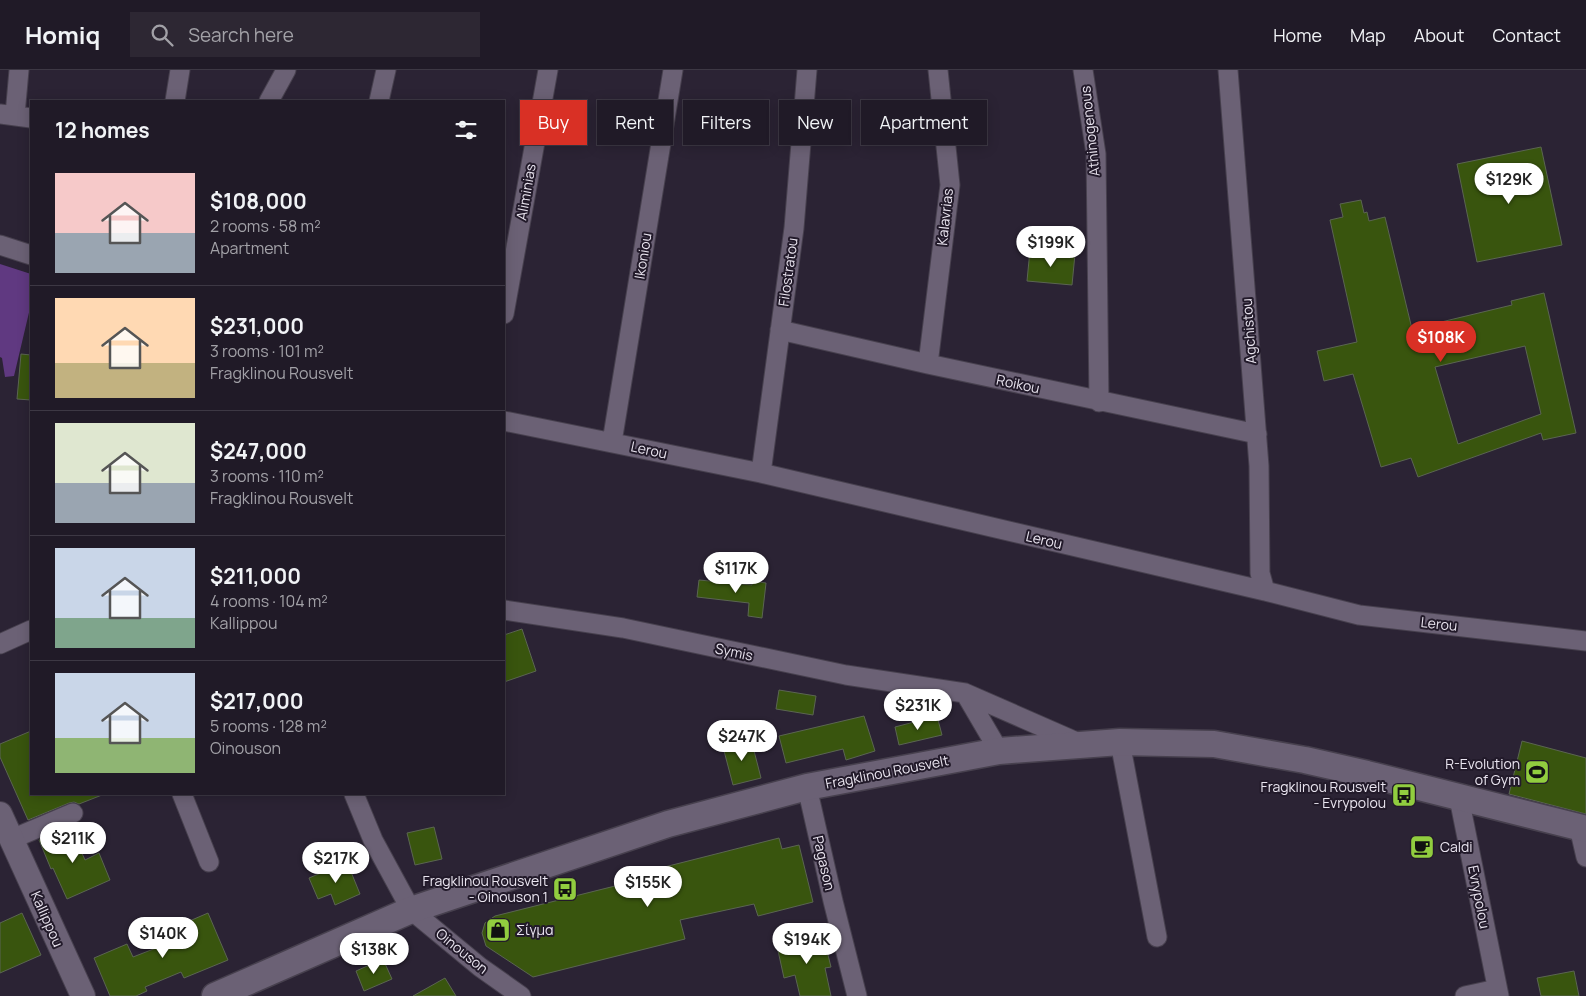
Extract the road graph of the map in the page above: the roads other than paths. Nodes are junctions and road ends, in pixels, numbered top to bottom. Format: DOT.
graph roads {
  1 [pos="19,70"];
  2 [pos="180,70"];
  3 [pos="286,70"];
  4 [pos="386,70"];
  5 [pos="548,70"];
  6 [pos="673,70"];
  7 [pos="807,70"];
  8 [pos="938,70"];
  9 [pos="1083,70"];
  10 [pos="1228,70"];
  11 [pos="175,100"];
  12 [pos="270,100"];
  13 [pos="379,100"];
  14 [pos="15,116"];
  15 [pos="0,244"];
  16 [pos="30,255"];
  17 [pos="505,308"];
  18 [pos="780,330"];
  19 [pos="928,364"];
  20 [pos="1099,402"];
  21 [pos="505,421"];
  22 [pos="1257,434"];
  23 [pos="612,442"];
  24 [pos="761,473"];
  25 [pos="1266,591"];
  26 [pos="505,610"];
  27 [pos="30,630"];
  28 [pos="1586,641"];
  29 [pos="0,644"];
  30 [pos="965,693"];
  31 [pos="1120,742"];
  32 [pos="1080,744"];
  33 [pos="998,750"];
  34 [pos="807,787"];
  35 [pos="182,795"];
  36 [pos="354,795"];
  37 [pos="1459,798"];
  38 [pos="73,813"];
  39 [pos="0,814"];
  40 [pos="1583,828"];
  41 [pos="12,839"];
  42 [pos="1586,857"];
  43 [pos="209,862"];
  44 [pos="412,910"];
  45 [pos="1157,938"];
  46 [pos="232,993"];
  47 [pos="1498,993"];
  48 [pos="82,996"];
  49 [pos="522,996"];
  50 [pos="857,996"];
  51 [pos="1464,996"];
  1 -- 14 [label="street"];
  2 -- 11 [label="street"];
  3 -- 12 [label="street"];
  4 -- 13 [label="street"];
  5 -- 17 [label="street, Aliminias"];
  6 -- 23 [label="street, Ikoniou"];
  7 -- 18 [label="street, Filostratou"];
  8 -- 19 [label="street, Kalavrias"];
  9 -- 20 [label="street, Athinogenous"];
  10 -- 22 [label="street, Agchistou"];
  15 -- 16 [label="street"];
  18 -- 19 [label="street, Roikou"];
  18 -- 24 [label="street, Filostratou"];
  19 -- 20 [label="street, Roikou"];
  20 -- 22 [label="street, Roikou"];
  21 -- 23 [label="street, Lerou"];
  22 -- 25 [label="street, Agchistou"];
  23 -- 24 [label="street, Lerou"];
  24 -- 25 [label="street, Lerou"];
  25 -- 28 [label="street, Lerou"];
  26 -- 30 [label="street, Symis"];
  27 -- 29 [label="street"];
  30 -- 32 [label="street, Symis"];
  30 -- 33 [label="street"];
  31 -- 32 [label="main road, Fragklinou Rousvelt"];
  31 -- 37 [label="main road, Fragklinou Rousvelt"];
  31 -- 45 [label="street"];
  32 -- 33 [label="main road, Fragklinou Rousvelt"];
  33 -- 34 [label="main road, Fragklinou Rousvelt"];
  34 -- 44 [label="main road, Fragklinou Rousvelt"];
  34 -- 50 [label="street, Pagason"];
  35 -- 43 [label="street"];
  36 -- 44 [label="street, Oinouson"];
  37 -- 40 [label="main road, Fragklinou Rousvelt"];
  37 -- 47 [label="street, Evrypolou"];
  38 -- 41 [label="street"];
  39 -- 41 [label="street, Kallippou"];
  40 -- 42 [label="street"];
  41 -- 48 [label="street, Kallippou"];
  44 -- 46 [label="main road, Fragklinou Rousvelt"];
  44 -- 49 [label="street, Oinouson"];
  47 -- 51 [label="street"];
}
